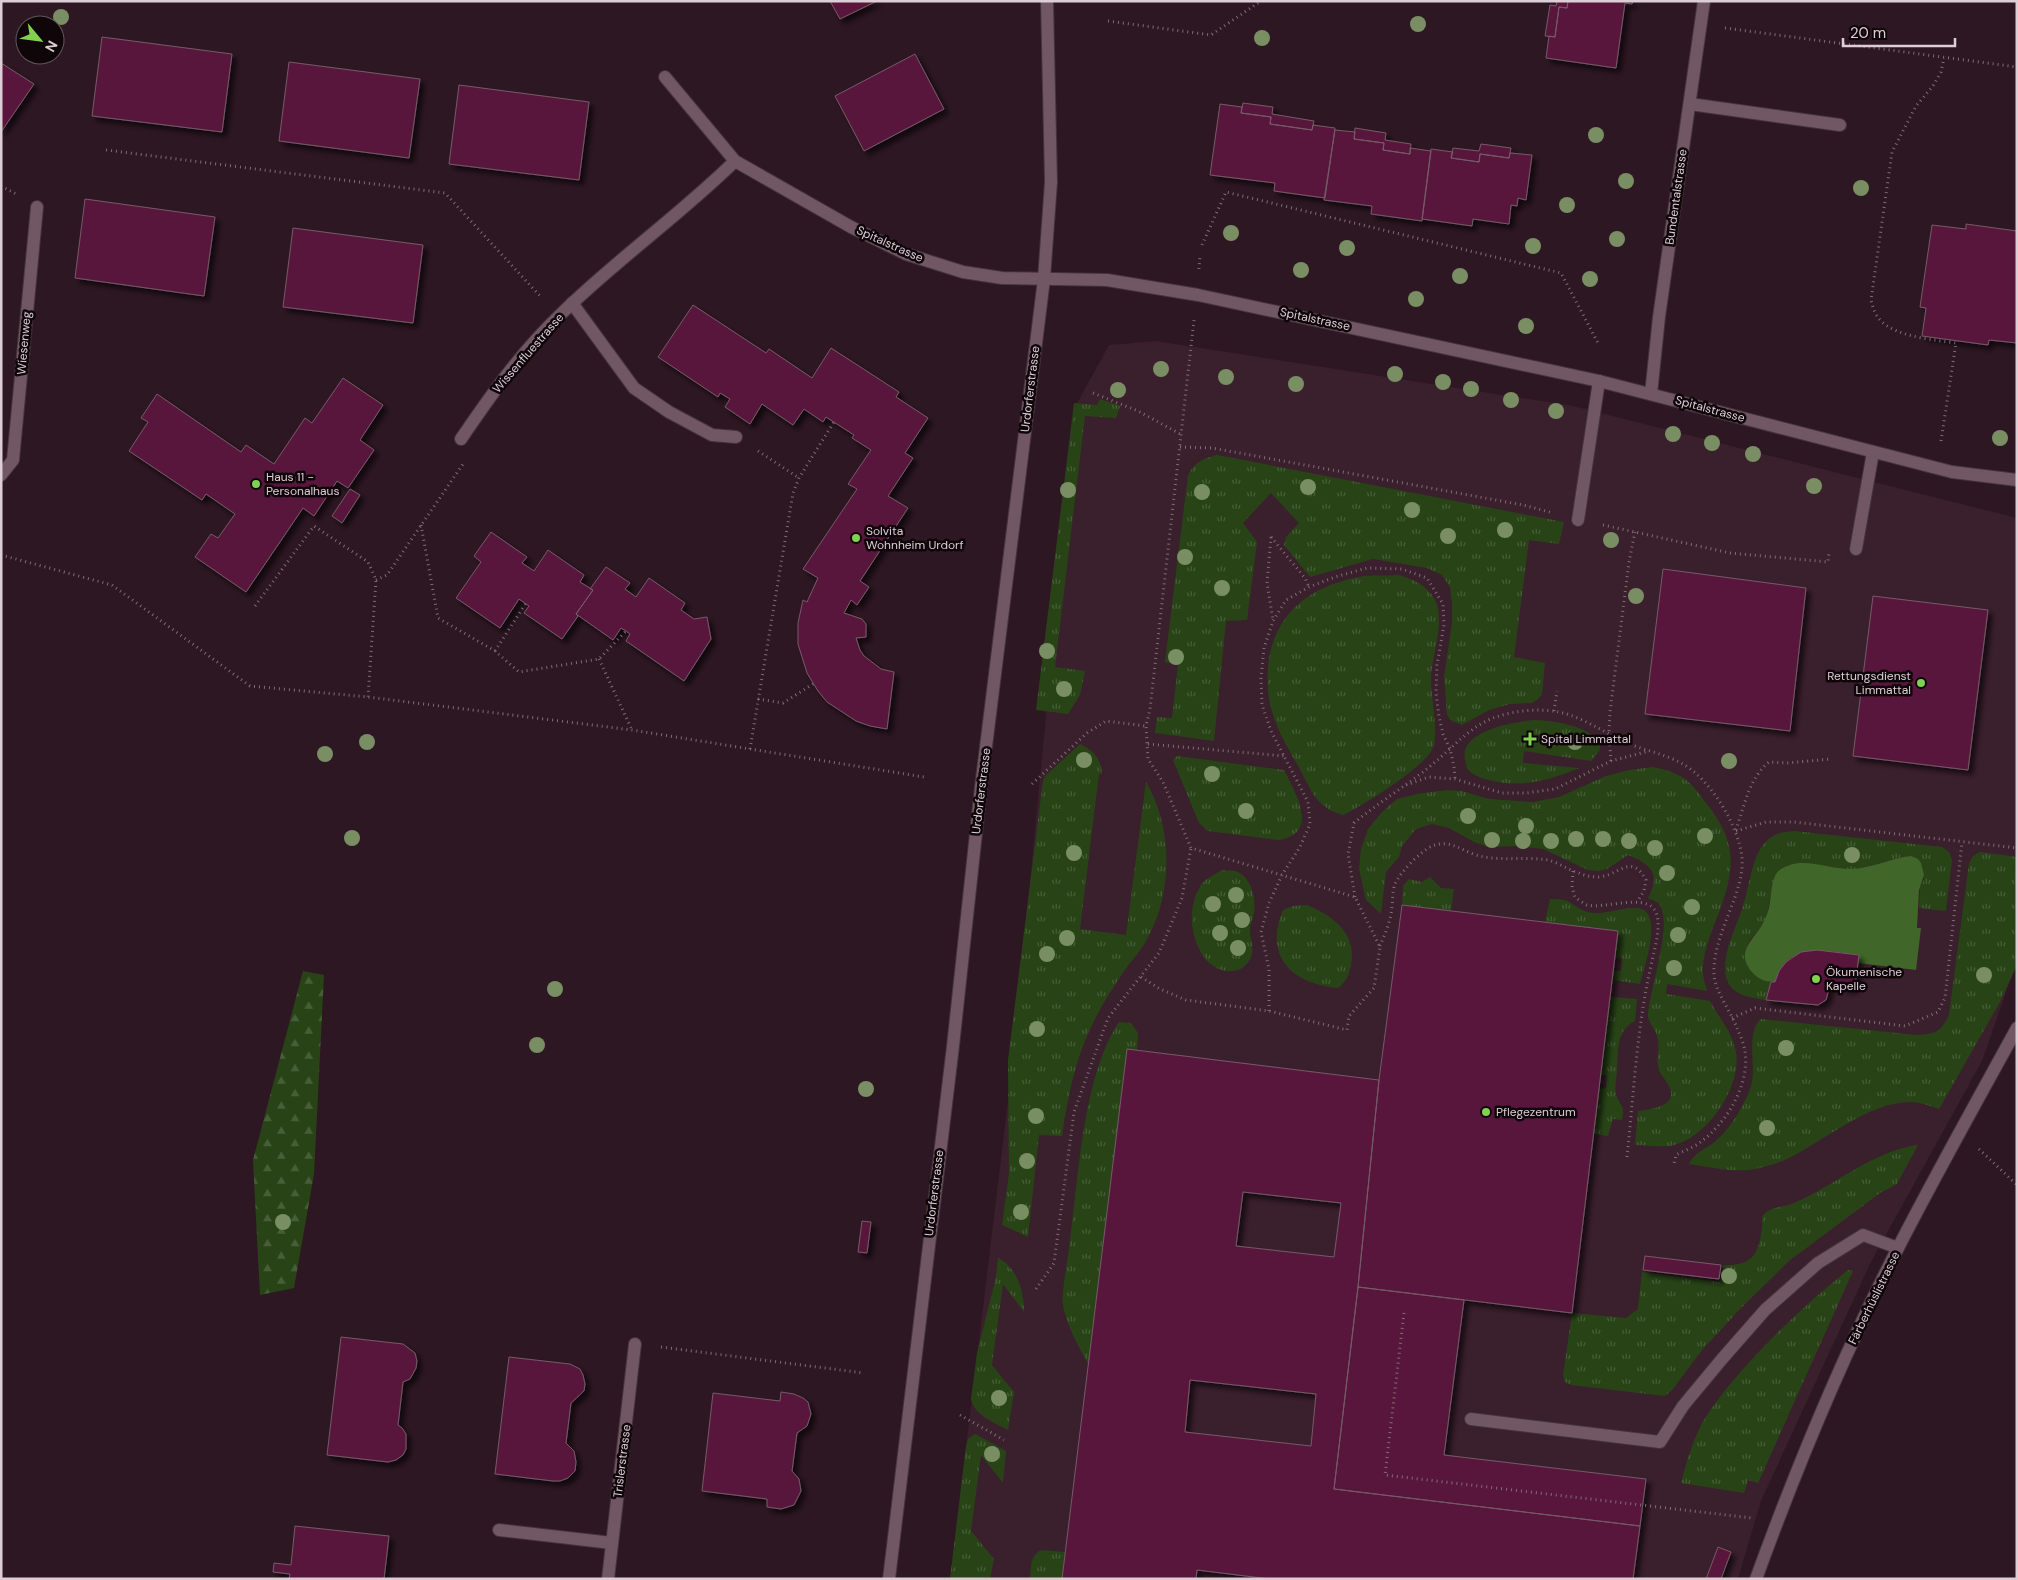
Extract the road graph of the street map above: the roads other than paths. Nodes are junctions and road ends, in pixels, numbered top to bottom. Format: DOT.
graph roads {
  1 [pos="1047,1"];
  2 [pos="1704,1"];
  3 [pos="664,77"];
  4 [pos="1690,104"];
  5 [pos="1840,125"];
  6 [pos="735,161"];
  7 [pos="37,207"];
  8 [pos="1044,279"];
  9 [pos="572,303"];
  10 [pos="1599,381"];
  11 [pos="1651,394"];
  12 [pos="736,437"];
  13 [pos="461,438"];
  14 [pos="1873,452"];
  15 [pos="1,475"];
  16 [pos="2017,480"];
  17 [pos="1578,520"];
  18 [pos="1856,549"];
  19 [pos="2017,1028"];
  20 [pos="1898,1248"];
  21 [pos="636,1344"];
  22 [pos="1471,1419"];
  23 [pos="499,1530"];
  24 [pos="612,1543"];
  25 [pos="608,1579"];
  26 [pos="888,1579"];
  27 [pos="1756,1579"];
  1 -- 8 [label="street, Urdorferstrasse"];
  2 -- 4 [label="street, Bundentalstrasse"];
  3 -- 6 [label="street, Spitalstrasse"];
  4 -- 5 [label="street"];
  4 -- 11 [label="street, Bundentalstrasse"];
  6 -- 8 [label="street, Spitalstrasse"];
  6 -- 9 [label="street, Wissenfluestrasse"];
  7 -- 15 [label="street, Wiesenweg"];
  8 -- 10 [label="street, Spitalstrasse"];
  8 -- 26 [label="street, Urdorferstrasse"];
  9 -- 12 [label="street"];
  9 -- 13 [label="street, Wissenfluestrasse"];
  10 -- 11 [label="street, Spitalstrasse"];
  10 -- 17 [label="street"];
  11 -- 14 [label="street, Spitalstrasse"];
  14 -- 16 [label="street, Spitalstrasse"];
  14 -- 18 [label="street"];
  19 -- 20 [label="street, Färberhüslistrasse"];
  20 -- 22 [label="street"];
  20 -- 27 [label="street, Färberhüslistrasse"];
  21 -- 24 [label="street, Trislerstrasse"];
  23 -- 24 [label="street"];
  24 -- 25 [label="street, Trislerstrasse"];
}
